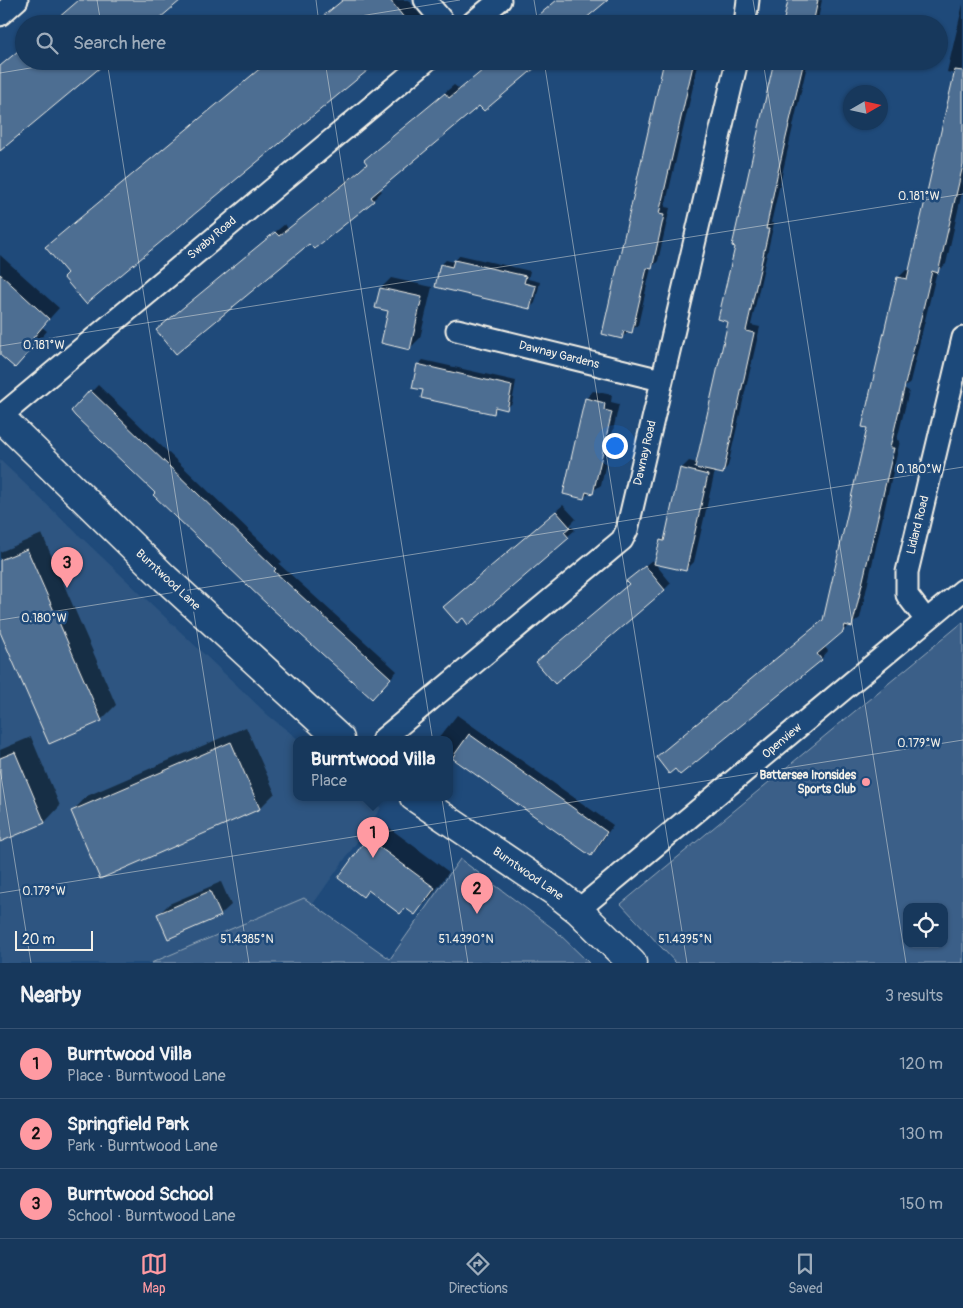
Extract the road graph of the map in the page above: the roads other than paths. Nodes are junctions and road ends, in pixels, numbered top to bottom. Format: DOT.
graph roads {
  1 [pos="18,0"];
  2 [pos="424,0"];
  3 [pos="500,0"];
  4 [pos="748,0"];
  5 [pos="0,15"];
  6 [pos="437,15"];
  7 [pos="482,15"];
  8 [pos="747,15"];
  9 [pos="415,70"];
  10 [pos="735,70"];
  11 [pos="457,330"];
  12 [pos="963,338"];
  13 [pos="661,380"];
  14 [pos="0,417"];
  15 [pos="963,590"];
  16 [pos="926,620"];
  17 [pos="337,736"];
  18 [pos="387,736"];
  19 [pos="420,801"];
  20 [pos="578,910"];
  21 [pos="632,963"];
  1 -- 5 [label="street"];
  2 -- 6 [label="street"];
  3 -- 7 [label="street"];
  4 -- 8 [label="street"];
  9 -- 14 [label="street, Swaby Road"];
  10 -- 13 [label="street, Dawnay Road"];
  11 -- 13 [label="street, Dawnay Gardens"];
  12 -- 16 [label="street, Lidiard Road"];
  13 -- 18 [label="street, Dawnay Road"];
  14 -- 17 [label="main road, Burntwood Lane"];
  15 -- 16 [label="street, Openview"];
  16 -- 20 [label="street, Openview"];
  19 -- 20 [label="main road, Burntwood Lane"];
  20 -- 21 [label="main road, Burntwood Lane"];
}
